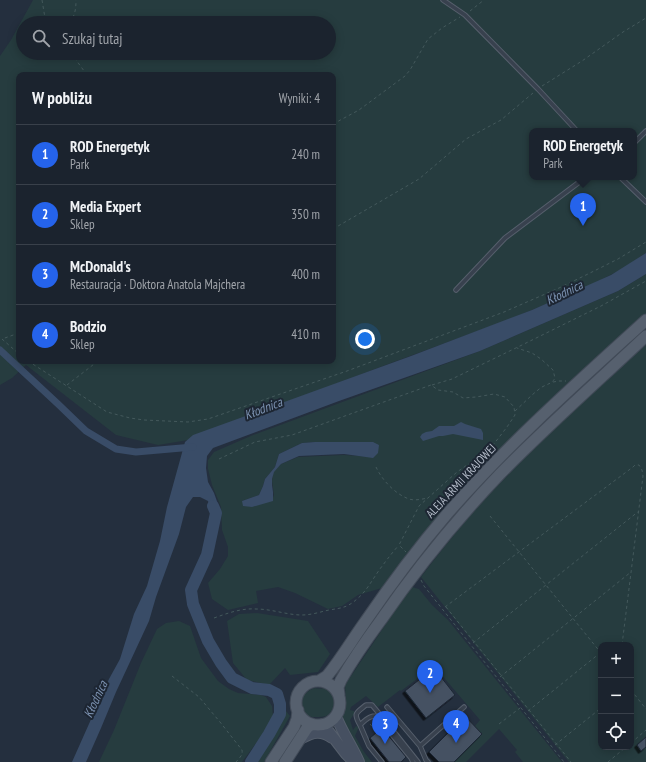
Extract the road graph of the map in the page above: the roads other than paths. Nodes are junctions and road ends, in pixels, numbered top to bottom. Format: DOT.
graph roads {
  1 [pos="443,0"];
  2 [pos="574,128"];
  3 [pos="646,131"];
  4 [pos="637,140"];
  5 [pos="582,180"];
  6 [pos="623,180"];
  7 [pos="646,202"];
  8 [pos="456,290"];
  9 [pos="646,320"];
  10 [pos="646,336"];
  11 [pos="319,681"];
  12 [pos="339,695"];
  13 [pos="387,707"];
  14 [pos="464,707"];
  15 [pos="298,710"];
  16 [pos="336,716"];
  17 [pos="373,716"];
  18 [pos="383,718"];
  19 [pos="318,724"];
  20 [pos="360,725"];
  21 [pos="302,738"];
  22 [pos="334,739"];
  23 [pos="420,746"];
  24 [pos="426,761"];
  25 [pos="270,762"];
  26 [pos="286,762"];
  27 [pos="354,762"];
  28 [pos="359,762"];
  29 [pos="382,762"];
  30 [pos="413,762"];
  31 [pos="418,762"];
  1 -- 2 [label="lane"];
  3 -- 4 [label="lane"];
  5 -- 8 [label="lane"];
  6 -- 7 [label="lane"];
  9 -- 11 [label="main road, ALEJA ARMII KRAJOWEJ"];
  10 -- 12 [label="main road, ALEJA ARMII KRAJOWEJ"];
  11 -- 12 [label="main road"];
  11 -- 15 [label="main road"];
  12 -- 16 [label="main road"];
  13 -- 23 [label="lane"];
  14 -- 23 [label="lane"];
  15 -- 19 [label="main road"];
  15 -- 25 [label="main road"];
  16 -- 19 [label="main road"];
  16 -- 28 [label="street"];
  17 -- 18 [label="lane"];
  17 -- 20 [label="lane"];
  17 -- 30 [label="lane"];
  18 -- 20 [label="lane"];
  18 -- 31 [label="lane"];
  19 -- 21 [label="main road"];
  19 -- 22 [label="street"];
  20 -- 29 [label="lane"];
  21 -- 22 [label="street"];
  21 -- 26 [label="main road"];
  22 -- 27 [label="street"];
  23 -- 24 [label="lane"];
}
